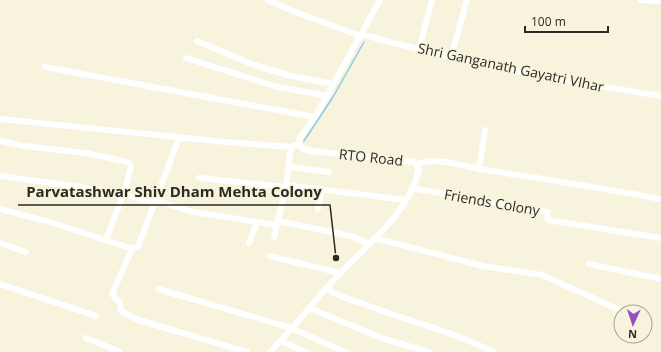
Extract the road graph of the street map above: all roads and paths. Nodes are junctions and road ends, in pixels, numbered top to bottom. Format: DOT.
graph roads {
  1 [pos="268,0"];
  2 [pos="380,0"];
  3 [pos="432,0"];
  4 [pos="467,0"];
  5 [pos="640,0"];
  6 [pos="661,1"];
  7 [pos="361,35"];
  8 [pos="197,41"];
  9 [pos="418,49"];
  10 [pos="451,57"];
  11 [pos="186,58"];
  12 [pos="45,68"];
  13 [pos="333,84"];
  14 [pos="326,96"];
  15 [pos="661,96"];
  16 [pos="315,117"];
  17 [pos="0,119"];
  18 [pos="485,130"];
  19 [pos="179,138"];
  20 [pos="0,141"];
  21 [pos="299,144"];
  22 [pos="291,147"];
  23 [pos="417,164"];
  24 [pos="288,167"];
  25 [pos="479,169"];
  26 [pos="329,172"];
  27 [pos="0,176"];
  28 [pos="199,178"];
  29 [pos="286,186"];
  30 [pos="412,188"];
  31 [pos="322,189"];
  32 [pos="124,193"];
  33 [pos="661,199"];
  34 [pos="406,200"];
  35 [pos="156,202"];
  36 [pos="0,209"];
  37 [pos="318,209"];
  38 [pos="257,222"];
  39 [pos="277,223"];
  40 [pos="274,237"];
  41 [pos="374,238"];
  42 [pos="661,238"];
  43 [pos="106,240"];
  44 [pos="0,243"];
  45 [pos="249,243"];
  46 [pos="369,244"];
  47 [pos="132,249"];
  48 [pos="26,252"];
  49 [pos="270,256"];
  50 [pos="589,264"];
  51 [pos="340,273"];
  52 [pos="661,278"];
  53 [pos="0,284"];
  54 [pos="326,288"];
  55 [pos="158,289"];
  56 [pos="613,307"];
  57 [pos="309,308"];
  58 [pos="96,316"];
  59 [pos="291,328"];
  60 [pos="86,338"];
  61 [pos="281,341"];
  62 [pos="120,352"];
  63 [pos="247,352"];
  64 [pos="270,352"];
  65 [pos="305,352"];
  66 [pos="345,352"];
  67 [pos="429,352"];
  68 [pos="493,352"];
  1 -- 7 [label="street, Shri Ganganath Gayatri VIhar"];
  2 -- 7 [label="street"];
  3 -- 9 [label="street"];
  4 -- 10 [label="street"];
  5 -- 6 [label="street"];
  7 -- 9 [label="street, Shri Ganganath Gayatri VIhar"];
  7 -- 13 [label="street"];
  8 -- 13 [label="street"];
  9 -- 10 [label="street, Shri Ganganath Gayatri VIhar"];
  10 -- 15 [label="street, Shri Ganganath Gayatri VIhar"];
  11 -- 14 [label="street"];
  12 -- 16 [label="street"];
  13 -- 14 [label="street"];
  14 -- 16 [label="street"];
  16 -- 21 [label="street"];
  17 -- 19 [label="street"];
  18 -- 25 [label="street"];
  19 -- 22 [label="street"];
  19 -- 35 [label="street"];
  20 -- 32 [label="street"];
  21 -- 22 [label="street"];
  21 -- 23 [label="street, RTO Road"];
  22 -- 24 [label="street"];
  23 -- 25 [label="street"];
  23 -- 30 [label="street, RTO Road"];
  24 -- 26 [label="street"];
  24 -- 29 [label="street"];
  25 -- 33 [label="street"];
  27 -- 32 [label="street"];
  28 -- 29 [label="street"];
  29 -- 31 [label="street"];
  29 -- 39 [label="street"];
  30 -- 34 [label="street, RTO Road"];
  30 -- 42 [label="street, Friends Colony"];
  31 -- 34 [label="street"];
  31 -- 37 [label="street"];
  32 -- 35 [label="street"];
  32 -- 43 [label="street"];
  34 -- 41 [label="street, RTO Road"];
  35 -- 38 [label="street"];
  35 -- 47 [label="street"];
  36 -- 43 [label="street"];
  38 -- 39 [label="street"];
  38 -- 45 [label="street"];
  39 -- 40 [label="street"];
  39 -- 46 [label="street"];
  41 -- 46 [label="street, RTO Road"];
  41 -- 56 [label="street"];
  43 -- 47 [label="street"];
  44 -- 48 [label="street"];
  46 -- 51 [label="street, RTO Road"];
  47 -- 63 [label="street"];
  49 -- 51 [label="street"];
  50 -- 52 [label="street"];
  51 -- 54 [label="street, RTO Road"];
  53 -- 58 [label="street"];
  54 -- 57 [label="street, RTO Road"];
  54 -- 68 [label="street"];
  55 -- 59 [label="street"];
  57 -- 59 [label="street, RTO Road"];
  57 -- 67 [label="street"];
  59 -- 61 [label="street, RTO Road"];
  59 -- 66 [label="street"];
  60 -- 62 [label="street"];
  61 -- 64 [label="street, RTO Road"];
  61 -- 65 [label="street"];
}
